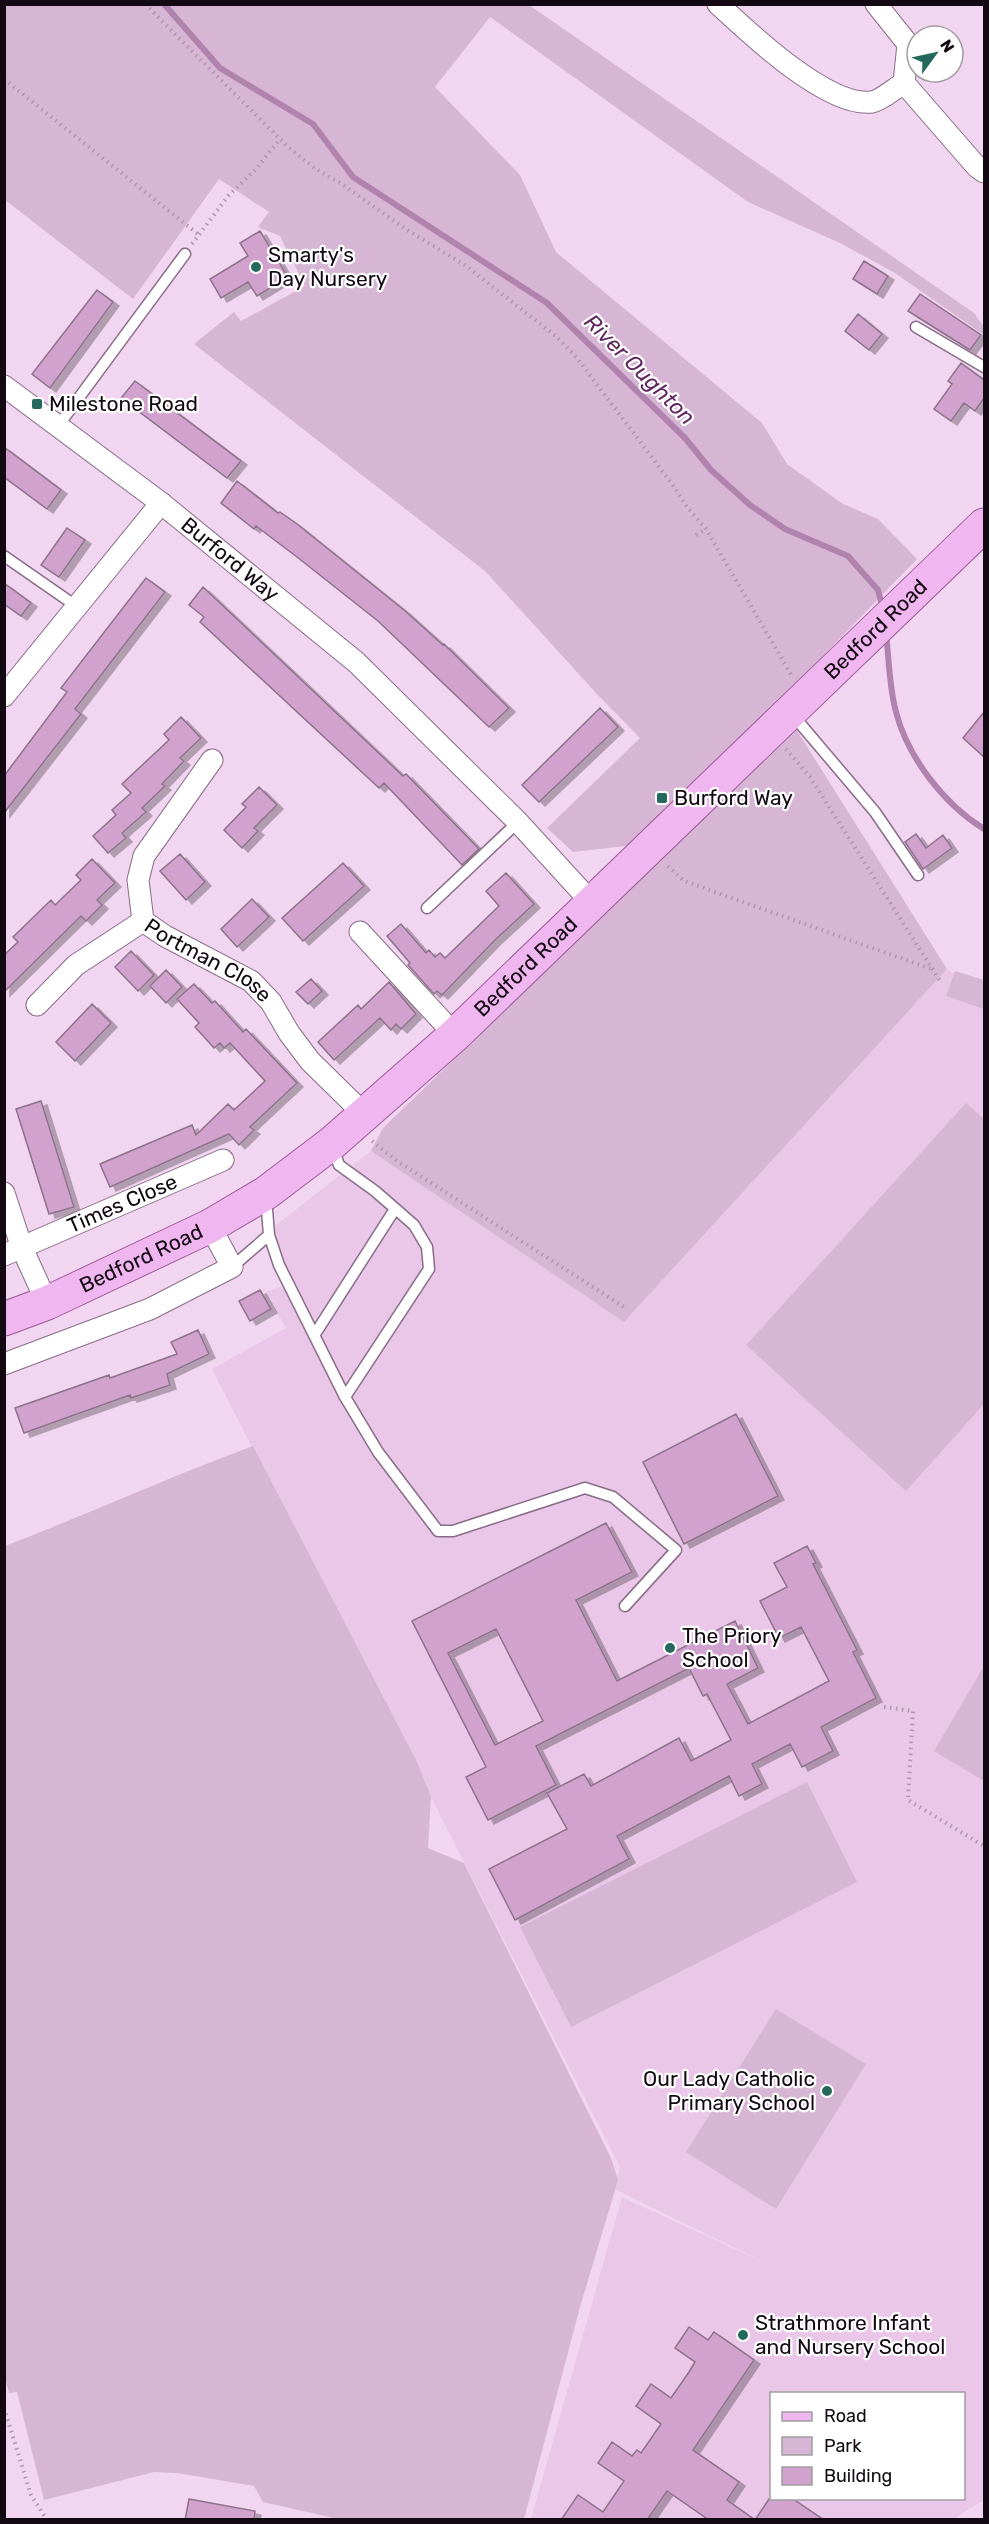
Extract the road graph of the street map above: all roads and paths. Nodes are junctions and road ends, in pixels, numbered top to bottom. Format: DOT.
graph roads {
  1 [pos="145,4"];
  2 [pos="718,4"];
  3 [pos="876,4"];
  4 [pos="4,79"];
  5 [pos="904,83"];
  6 [pos="280,139"];
  7 [pos="984,172"];
  8 [pos="199,235"];
  9 [pos="185,254"];
  10 [pos="916,327"];
  11 [pos="984,367"];
  12 [pos="4,387"];
  13 [pos="58,426"];
  14 [pos="161,503"];
  15 [pos="984,525"];
  16 [pos="706,529"];
  17 [pos="696,535"];
  18 [pos="4,556"];
  19 [pos="76,606"];
  20 [pos="4,696"];
  21 [pos="788,713"];
  22 [pos="212,760"];
  23 [pos="518,822"];
  24 [pos="650,849"];
  25 [pos="918,875"];
  26 [pos="592,903"];
  27 [pos="427,908"];
  28 [pos="143,921"];
  29 [pos="360,932"];
  30 [pos="934,970"];
  31 [pos="940,981"];
  32 [pos="37,1005"];
  33 [pos="455,1035"];
  34 [pos="350,1128"];
  35 [pos="223,1160"];
  36 [pos="266,1192"];
  37 [pos="4,1194"];
  38 [pos="395,1209"];
  39 [pos="210,1226"];
  40 [pos="269,1235"];
  41 [pos="13,1251"];
  42 [pos="232,1267"];
  43 [pos="47,1303"];
  44 [pos="627,1309"];
  45 [pos="4,1319"];
  46 [pos="315,1334"];
  47 [pos="4,1364"];
  48 [pos="345,1397"];
  49 [pos="625,1606"];
  50 [pos="884,1707"];
  51 [pos="984,1846"];
  52 [pos="4,2408"];
  53 [pos="47,2520"];
  1 -- 6 [label="path"];
  2 -- 5 [label="street"];
  3 -- 5 [label="street"];
  4 -- 8 [label="path"];
  5 -- 7 [label="street"];
  6 -- 8 [label="path"];
  6 -- 16 [label="path"];
  8 -- 9 [label="path"];
  9 -- 13 [label="lane"];
  10 -- 11 [label="lane"];
  12 -- 13 [label="street, Burford Way"];
  13 -- 14 [label="street, Burford Way"];
  14 -- 19 [label="street"];
  14 -- 23 [label="street, Burford Way"];
  15 -- 21 [label="main road, Bedford Road"];
  16 -- 17 [label="path"];
  16 -- 21 [label="path"];
  18 -- 19 [label="lane"];
  19 -- 20 [label="street"];
  21 -- 24 [label="main road, Bedford Road"];
  21 -- 25 [label="lane"];
  21 -- 30 [label="path"];
  22 -- 28 [label="street, Portman Close"];
  23 -- 26 [label="street, Burford Way"];
  23 -- 27 [label="lane"];
  24 -- 26 [label="main road, Bedford Road"];
  24 -- 30 [label="path"];
  26 -- 33 [label="main road, Bedford Road"];
  28 -- 32 [label="street"];
  28 -- 34 [label="street, Portman Close"];
  29 -- 33 [label="street"];
  30 -- 31 [label="path"];
  33 -- 34 [label="main road, Bedford Road"];
  34 -- 36 [label="main road, Bedford Road"];
  34 -- 38 [label="lane"];
  34 -- 44 [label="path"];
  35 -- 41 [label="street, Times Close"];
  36 -- 39 [label="main road, Bedford Road"];
  36 -- 40 [label="lane"];
  37 -- 41 [label="street"];
  38 -- 46 [label="lane"];
  38 -- 48 [label="lane"];
  39 -- 42 [label="street"];
  39 -- 43 [label="main road, Bedford Road"];
  40 -- 42 [label="lane"];
  40 -- 46 [label="lane"];
  41 -- 43 [label="street"];
  42 -- 47 [label="street"];
  43 -- 45 [label="main road, Bedford Road"];
  46 -- 48 [label="lane"];
  48 -- 49 [label="lane"];
  50 -- 51 [label="path"];
  52 -- 53 [label="path"];
}
